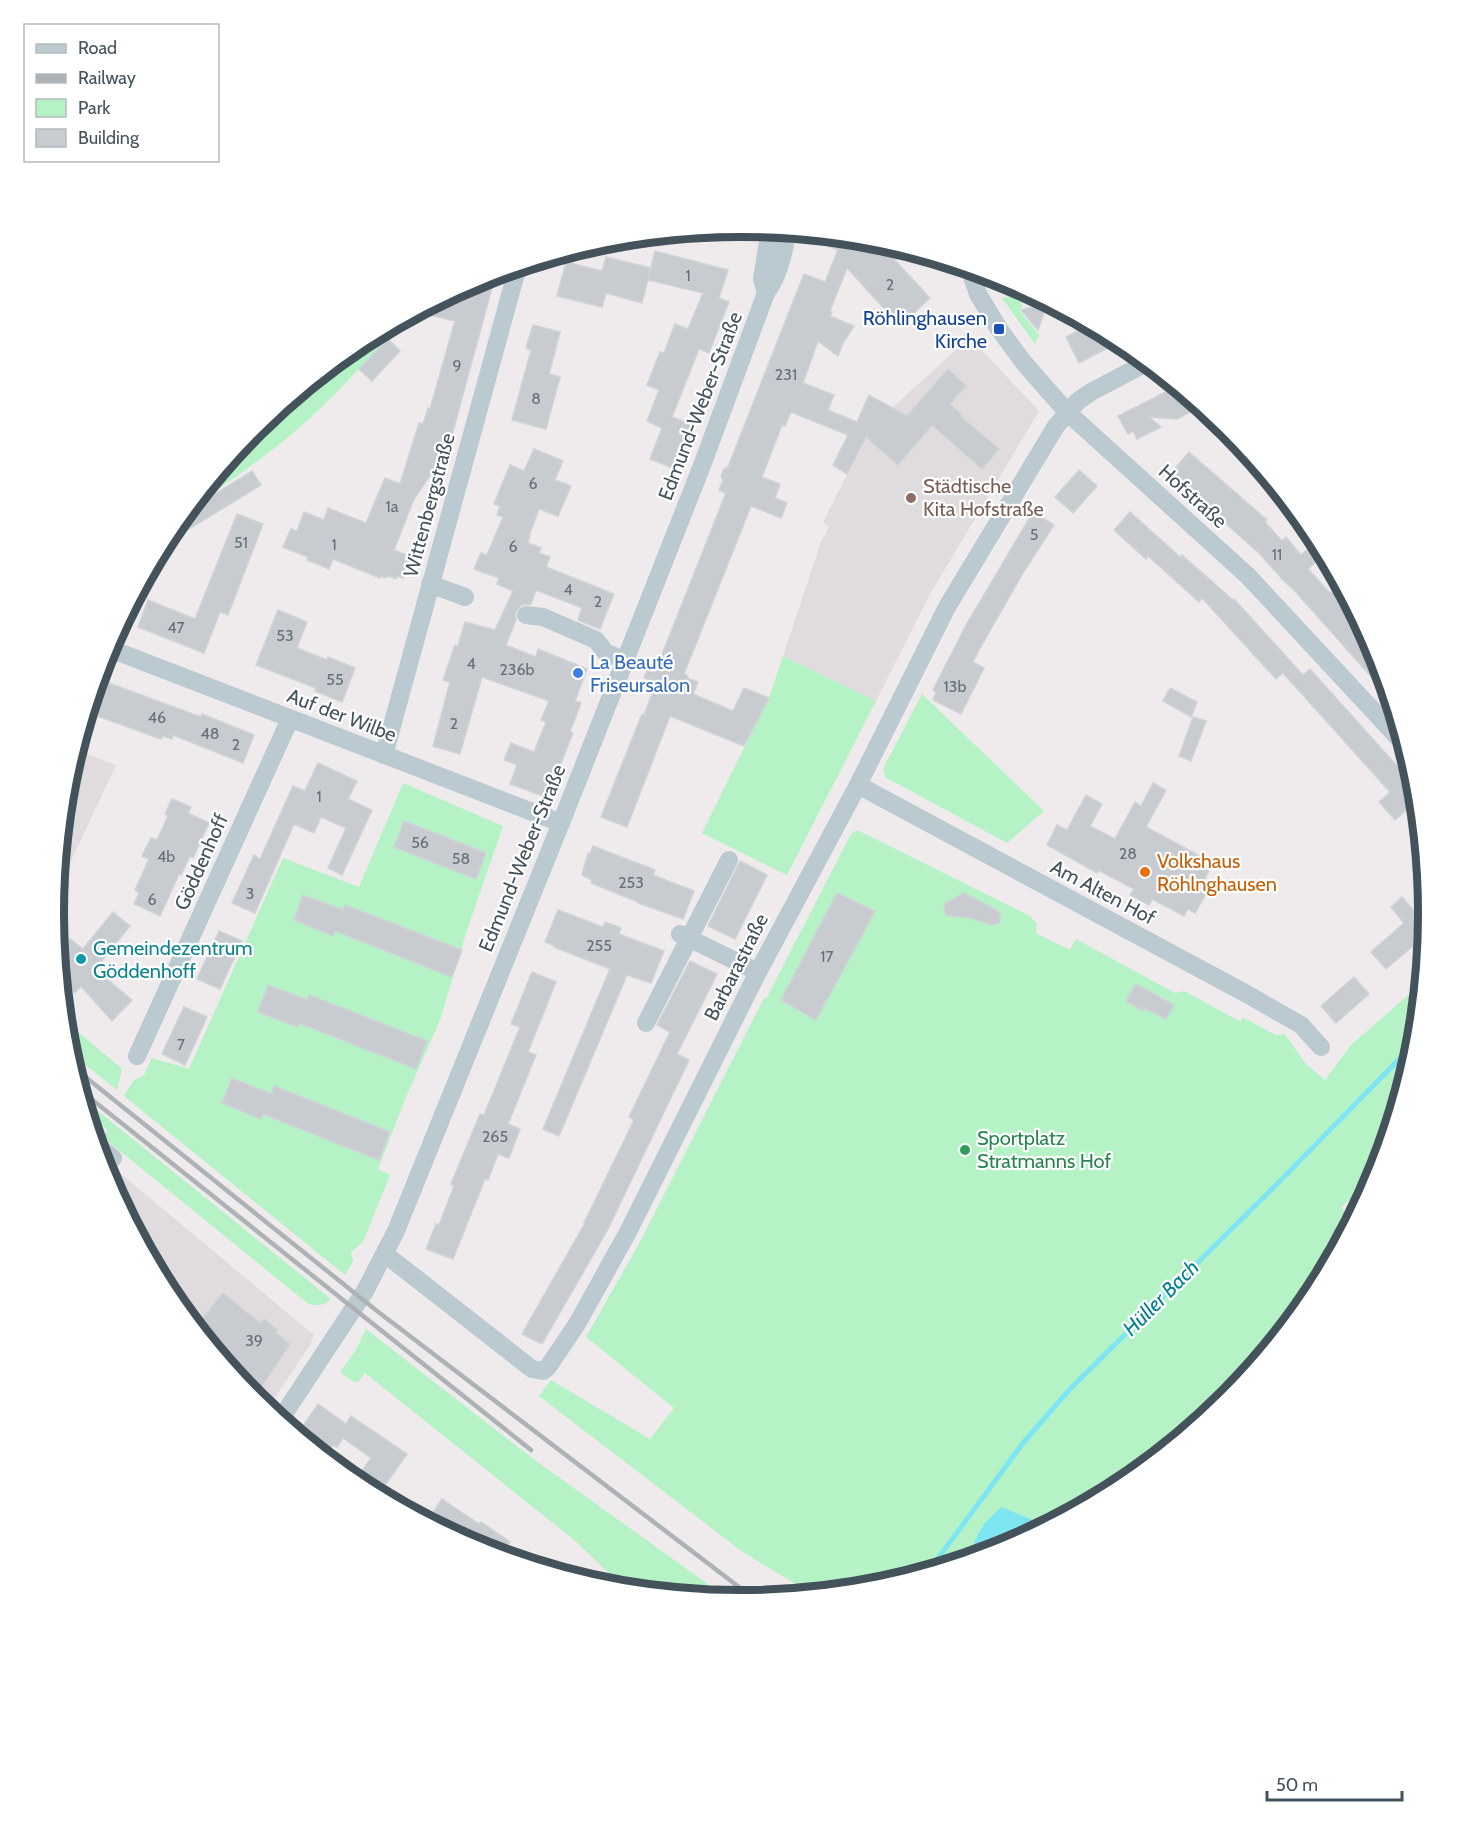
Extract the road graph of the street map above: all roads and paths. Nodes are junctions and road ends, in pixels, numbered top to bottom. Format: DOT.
graph roads {
  1 [pos="769,238"];
  2 [pos="786,238"];
  3 [pos="515,275"];
  4 [pos="972,277"];
  5 [pos="766,293"];
  6 [pos="1140,366"];
  7 [pos="1067,412"];
  8 [pos="430,584"];
  9 [pos="465,597"];
  10 [pos="526,615"];
  11 [pos="117,652"];
  12 [pos="625,660"];
  13 [pos="290,719"];
  14 [pos="1393,732"];
  15 [pos="384,755"];
  16 [pos="858,785"];
  17 [pos="561,823"];
  18 [pos="729,860"];
  19 [pos="683,935"];
  20 [pos="758,972"];
  21 [pos="646,1023"];
  22 [pos="1321,1047"];
  23 [pos="136,1056"];
  24 [pos="109,1155"];
  25 [pos="113,1158"];
  26 [pos="385,1254"];
  27 [pos="285,1413"];
  1 -- 5 [label="street, Edmund-Weber-Straße"];
  2 -- 5 [label="street, Edmund-Weber-Straße"];
  3 -- 8 [label="street, Wittenbergstraße"];
  4 -- 7 [label="street, Hofstraße"];
  5 -- 12 [label="street, Edmund-Weber-Straße"];
  6 -- 7 [label="street, Barbarastraße"];
  7 -- 14 [label="street, Hofstraße"];
  7 -- 16 [label="street, Barbarastraße"];
  8 -- 9 [label="street"];
  8 -- 15 [label="street, Wittenbergstraße"];
  10 -- 12 [label="street"];
  11 -- 13 [label="street, Auf der Wilbe"];
  12 -- 17 [label="street, Edmund-Weber-Straße"];
  13 -- 15 [label="street, Auf der Wilbe"];
  13 -- 23 [label="street, Göddenhoff"];
  15 -- 17 [label="street, Auf der Wilbe"];
  16 -- 20 [label="street, Barbarastraße"];
  16 -- 22 [label="street, Am Alten Hof"];
  17 -- 26 [label="street, Edmund-Weber-Straße"];
  18 -- 19 [label="street"];
  19 -- 20 [label="street"];
  19 -- 21 [label="street"];
  20 -- 26 [label="street, Barbarastraße"];
  24 -- 25 [label="street"];
  26 -- 27 [label="street, Edmund-Weber-Straße"];
}
